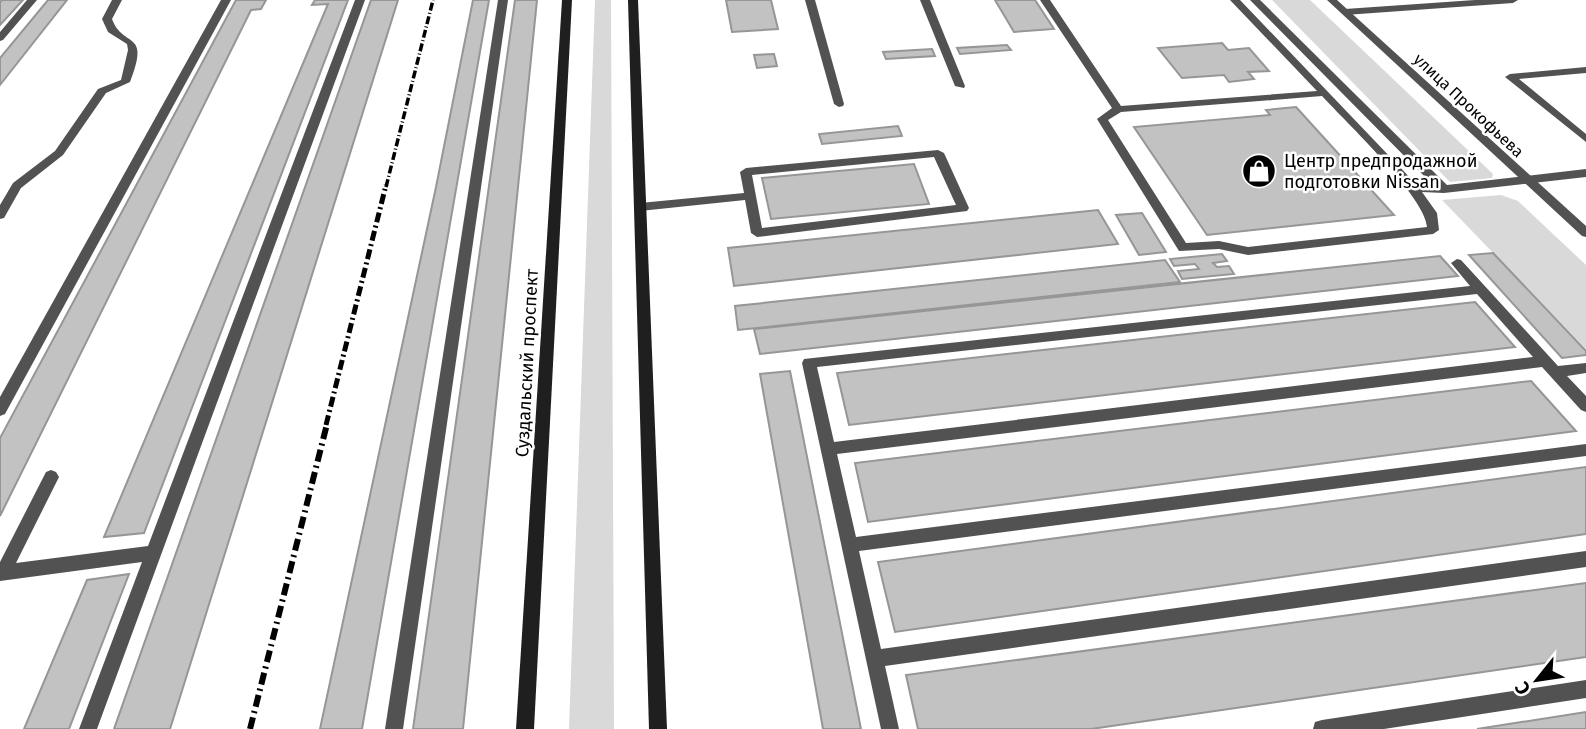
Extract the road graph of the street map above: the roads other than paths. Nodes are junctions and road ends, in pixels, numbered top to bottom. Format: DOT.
graph roads {
  1 [pos="32,0"];
  2 [pos="117,0"];
  3 [pos="226,0"];
  4 [pos="360,0"];
  5 [pos="503,0"];
  6 [pos="567,0"];
  7 [pos="633,0"];
  8 [pos="810,0"];
  9 [pos="925,0"];
  10 [pos="1045,0"];
  11 [pos="1235,0"];
  12 [pos="1255,0"];
  13 [pos="1332,0"];
  14 [pos="1513,0"];
  15 [pos="1345,12"];
  16 [pos="0,38"];
  17 [pos="1586,70"];
  18 [pos="960,86"];
  19 [pos="1325,93"];
  20 [pos="839,104"];
  21 [pos="1118,109"];
  22 [pos="1586,139"];
  23 [pos="1586,173"];
  24 [pos="1530,181"];
  25 [pos="1413,188"];
  26 [pos="1444,189"];
  27 [pos="750,196"];
  28 [pos="640,207"];
  29 [pos="0,215"];
  30 [pos="1586,233"];
  31 [pos="1457,263"];
  32 [pos="1481,289"];
  33 [pos="1550,366"];
  34 [pos="1586,368"];
  35 [pos="1586,406"];
  36 [pos="0,410"];
  37 [pos="828,449"];
  38 [pos="1586,450"];
  39 [pos="51,477"];
  40 [pos="849,545"];
  41 [pos="154,553"];
  42 [pos="1586,559"];
  43 [pos="2,573"];
  44 [pos="874,659"];
  45 [pos="1586,689"];
  46 [pos="88,729"];
  47 [pos="394,729"];
  48 [pos="525,729"];
  49 [pos="658,729"];
  50 [pos="890,729"];
  51 [pos="1322,729"];
  1 -- 16 [label="street"];
  2 -- 29 [label="street"];
  3 -- 36 [label="street"];
  4 -- 41 [label="street"];
  5 -- 47 [label="street"];
  6 -- 48 [label="main road, Суздальский проспект"];
  7 -- 28 [label="main road"];
  8 -- 20 [label="street"];
  9 -- 18 [label="street"];
  10 -- 21 [label="street"];
  11 -- 19 [label="street"];
  12 -- 26 [label="street"];
  13 -- 15 [label="street, улица Прокофьева"];
  14 -- 15 [label="street"];
  15 -- 24 [label="street, улица Прокофьева"];
  17 -- 22 [label="street"];
  19 -- 21 [label="street"];
  19 -- 25 [label="street"];
  21 -- 25 [label="street"];
  23 -- 24 [label="street"];
  24 -- 26 [label="street"];
  24 -- 30 [label="street, улица Прокофьева"];
  25 -- 26 [label="street"];
  27 -- 27 [label="street"];
  27 -- 28 [label="street"];
  28 -- 49 [label="main road"];
  31 -- 32 [label="street"];
  32 -- 33 [label="street"];
  32 -- 37 [label="street"];
  33 -- 34 [label="street"];
  33 -- 35 [label="street"];
  33 -- 37 [label="street"];
  37 -- 40 [label="street"];
  38 -- 40 [label="street"];
  39 -- 43 [label="street"];
  40 -- 44 [label="street"];
  41 -- 43 [label="street"];
  41 -- 46 [label="street"];
  42 -- 44 [label="street"];
  44 -- 50 [label="street"];
  45 -- 51 [label="street"];
}
